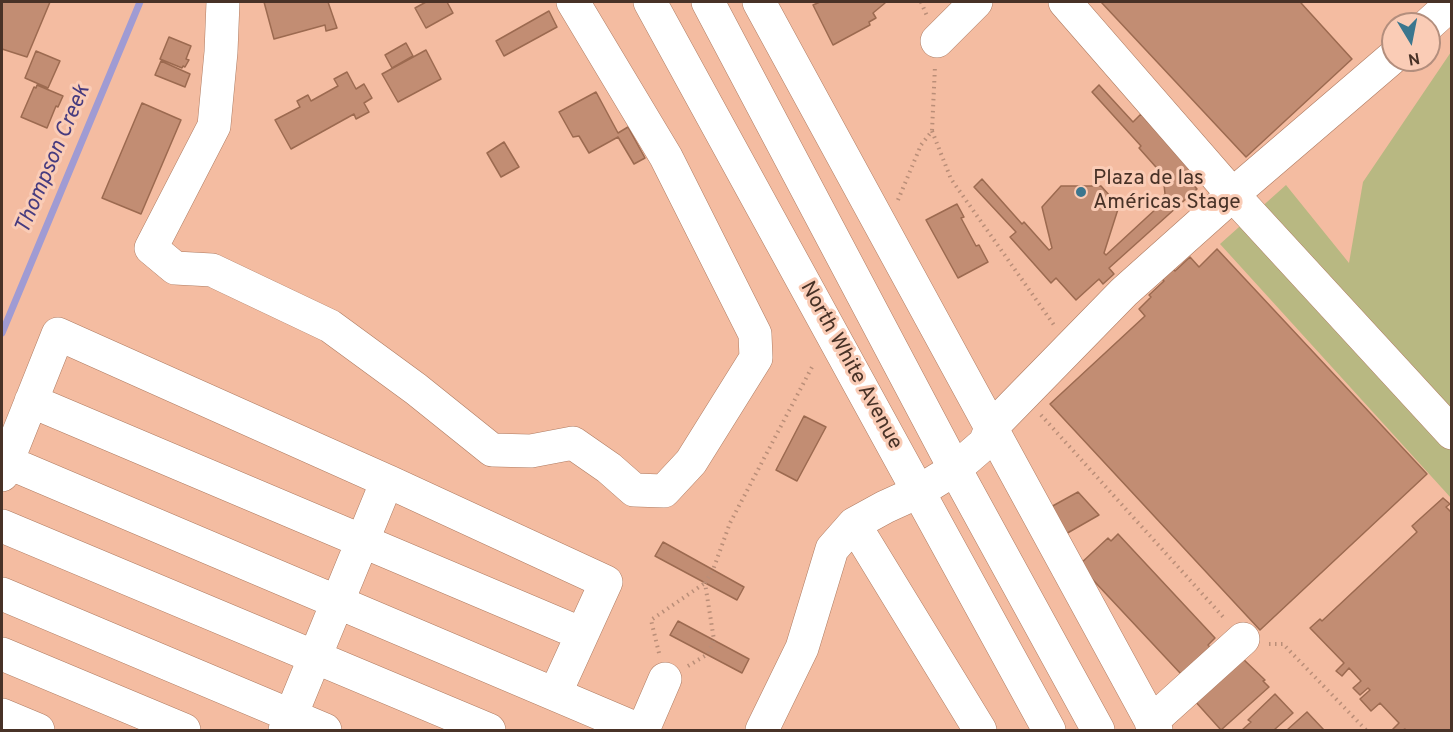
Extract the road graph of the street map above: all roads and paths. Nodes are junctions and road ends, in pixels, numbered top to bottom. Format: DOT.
graph roads {
  1 [pos="223,2"];
  2 [pos="573,2"];
  3 [pos="650,2"];
  4 [pos="708,2"];
  5 [pos="759,2"];
  6 [pos="976,2"];
  7 [pos="1065,2"];
  8 [pos="937,41"];
  9 [pos="1381,67"];
  10 [pos="932,131"];
  11 [pos="1233,195"];
  12 [pos="894,209"];
  13 [pos="1070,347"];
  14 [pos="812,367"];
  15 [pos="1023,394"];
  16 [pos="31,401"];
  17 [pos="1452,433"];
  18 [pos="988,436"];
  19 [pos="4,469"];
  20 [pos="955,470"];
  21 [pos="387,481"];
  22 [pos="918,492"];
  23 [pos="854,524"];
  24 [pos="2,526"];
  25 [pos="363,540"];
  26 [pos="705,583"];
  27 [pos="2,594"];
  28 [pos="338,603"];
  29 [pos="582,634"];
  30 [pos="1243,639"];
  31 [pos="2,654"];
  32 [pos="316,658"];
  33 [pos="665,679"];
  34 [pos="555,694"];
  35 [pos="2,715"];
  36 [pos="288,723"];
  37 [pos="1154,726"];
  38 [pos="38,730"];
  39 [pos="184,730"];
  40 [pos="325,730"];
  41 [pos="489,730"];
  42 [pos="641,730"];
  43 [pos="762,730"];
  44 [pos="980,730"];
  45 [pos="1049,730"];
  46 [pos="1098,730"];
  47 [pos="1366,730"];
  1 -- 2 [label="main road"];
  3 -- 22 [label="main road, North White Avenue"];
  4 -- 20 [label="main road, North White Avenue"];
  5 -- 18 [label="main road"];
  6 -- 8 [label="main road"];
  7 -- 11 [label="main road"];
  8 -- 10 [label="path"];
  9 -- 11 [label="main road"];
  10 -- 12 [label="path"];
  10 -- 13 [label="path"];
  11 -- 13 [label="main road"];
  11 -- 17 [label="main road"];
  13 -- 15 [label="main road"];
  14 -- 26 [label="path"];
  15 -- 18 [label="main road"];
  15 -- 30 [label="path"];
  16 -- 19 [label="main road"];
  16 -- 21 [label="main road"];
  16 -- 25 [label="main road"];
  18 -- 20 [label="main road"];
  18 -- 37 [label="main road"];
  19 -- 28 [label="main road"];
  20 -- 22 [label="main road"];
  20 -- 46 [label="main road, North White Avenue"];
  21 -- 25 [label="main road"];
  21 -- 29 [label="main road"];
  22 -- 23 [label="main road"];
  22 -- 45 [label="main road, North White Avenue"];
  23 -- 43 [label="main road"];
  23 -- 44 [label="main road"];
  24 -- 32 [label="main road"];
  25 -- 28 [label="main road"];
  25 -- 29 [label="main road"];
  26 -- 33 [label="path"];
  26 -- 33 [label="path"];
  27 -- 36 [label="main road"];
  28 -- 32 [label="main road"];
  28 -- 34 [label="main road"];
  29 -- 34 [label="main road"];
  30 -- 37 [label="main road"];
  30 -- 47 [label="path"];
  31 -- 39 [label="main road"];
  32 -- 36 [label="main road"];
  32 -- 41 [label="main road"];
  33 -- 42 [label="main road"];
  34 -- 42 [label="main road"];
  35 -- 38 [label="main road"];
  36 -- 40 [label="main road"];
}
